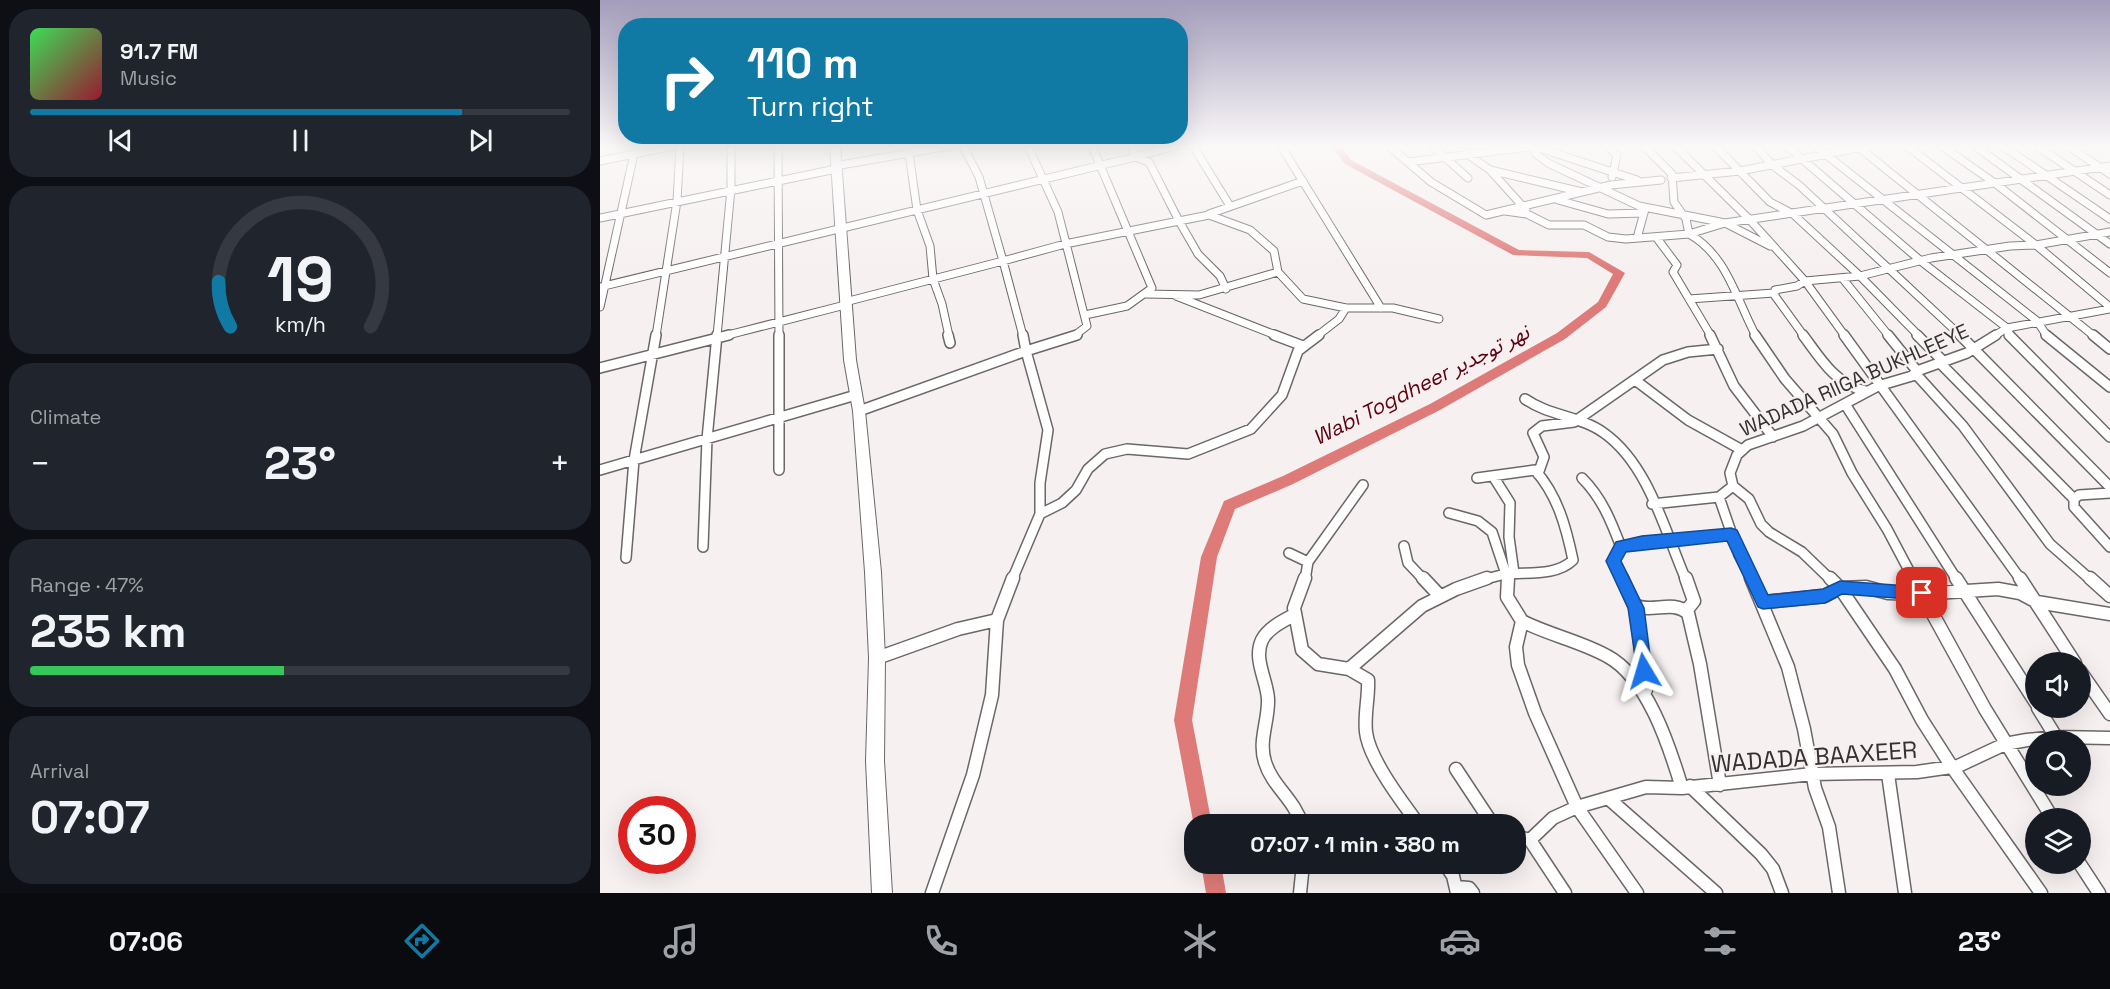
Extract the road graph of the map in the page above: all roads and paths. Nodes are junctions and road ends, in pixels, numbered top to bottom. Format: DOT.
graph roads {
  1 [pos="624,188"];
  2 [pos="678,188"];
  3 [pos="738,188"];
  4 [pos="778,188"];
  5 [pos="837,188"];
  6 [pos="914,188"];
  7 [pos="982,188"];
  8 [pos="1010,188"];
  9 [pos="1046,188"];
  10 [pos="1110,188"];
  11 [pos="1162,188"];
  12 [pos="1218,188"];
  13 [pos="1286,188"];
  14 [pos="1307,188"];
  15 [pos="1440,188"];
  16 [pos="1504,188"];
  17 [pos="1566,188"];
  18 [pos="1601,188"];
  19 [pos="1672,188"];
  20 [pos="1716,188"];
  21 [pos="1756,188"];
  22 [pos="1799,188"];
  23 [pos="1835,188"];
  24 [pos="1867,188"];
  25 [pos="1908,188"];
  26 [pos="1972,188"];
  27 [pos="2001,188"];
  28 [pos="2033,188"];
  29 [pos="2065,188"];
  30 [pos="731,189"];
  31 [pos="1964,189"];
  32 [pos="1582,192"];
  33 [pos="983,194"];
  34 [pos="1918,196"];
  35 [pos="1558,200"];
  36 [pos="677,201"];
  37 [pos="1884,201"];
  38 [pos="1855,204"];
  39 [pos="1524,206"];
  40 [pos="1230,207"];
  41 [pos="1824,208"];
  42 [pos="917,210"];
  43 [pos="1645,210"];
  44 [pos="1505,211"];
  45 [pos="620,214"];
  46 [pos="1207,214"];
  47 [pos="1527,214"];
  48 [pos="1682,214"];
  49 [pos="1793,214"];
  50 [pos="600,218"];
  51 [pos="1749,219"];
  52 [pos="2110,219"];
  53 [pos="1179,221"];
  54 [pos="1725,223"];
  55 [pos="840,227"];
  56 [pos="1129,230"];
  57 [pos="2110,232"];
  58 [pos="1689,234"];
  59 [pos="2097,234"];
  60 [pos="1656,237"];
  61 [pos="1637,238"];
  62 [pos="2066,239"];
  63 [pos="778,243"];
  64 [pos="1065,244"];
  65 [pos="2110,244"];
  66 [pos="2036,245"];
  67 [pos="1777,249"];
  68 [pos="1988,249"];
  69 [pos="1955,254"];
  70 [pos="724,256"];
  71 [pos="1003,261"];
  72 [pos="1922,262"];
  73 [pos="1888,269"];
  74 [pos="668,270"];
  75 [pos="1278,272"];
  76 [pos="2110,273"];
  77 [pos="1860,276"];
  78 [pos="933,279"];
  79 [pos="1843,279"];
  80 [pos="1805,281"];
  81 [pos="603,286"];
  82 [pos="1226,289"];
  83 [pos="1774,293"];
  84 [pos="1146,294"];
  85 [pos="1739,295"];
  86 [pos="1176,296"];
  87 [pos="1689,299"];
  88 [pos="845,304"];
  89 [pos="600,307"];
  90 [pos="1346,308"];
  91 [pos="1381,308"];
  92 [pos="2110,308"];
  93 [pos="1085,315"];
  94 [pos="2070,315"];
  95 [pos="1439,319"];
  96 [pos="2037,321"];
  97 [pos="778,322"];
  98 [pos="2007,328"];
  99 [pos="716,338"];
  100 [pos="950,344"];
  101 [pos="1303,346"];
  102 [pos="1973,347"];
  103 [pos="1718,349"];
  104 [pos="2110,349"];
  105 [pos="1026,351"];
  106 [pos="653,354"];
  107 [pos="1942,363"];
  108 [pos="600,368"];
  109 [pos="1916,372"];
  110 [pos="1635,380"];
  111 [pos="1878,386"];
  112 [pos="2110,387"];
  113 [pos="1865,391"];
  114 [pos="1525,399"];
  115 [pos="857,403"];
  116 [pos="1845,404"];
  117 [pos="777,417"];
  118 [pos="1816,418"];
  119 [pos="1574,422"];
  120 [pos="1773,437"];
  121 [pos="2110,437"];
  122 [pos="706,439"];
  123 [pos="1742,450"];
  124 [pos="634,460"];
  125 [pos="600,470"];
  126 [pos="779,471"];
  127 [pos="1539,474"];
  128 [pos="1493,476"];
  129 [pos="1478,478"];
  130 [pos="1582,478"];
  131 [pos="1363,485"];
  132 [pos="1733,486"];
  133 [pos="2110,487"];
  134 [pos="2110,494"];
  135 [pos="1719,496"];
  136 [pos="2074,499"];
  137 [pos="1652,504"];
  138 [pos="1449,513"];
  139 [pos="1040,514"];
  140 [pos="1731,534"];
  141 [pos="1668,540"];
  142 [pos="1404,546"];
  143 [pos="703,547"];
  144 [pos="1621,547"];
  145 [pos="2110,547"];
  146 [pos="1289,553"];
  147 [pos="626,558"];
  148 [pos="1308,562"];
  149 [pos="1509,573"];
  150 [pos="1840,588"];
  151 [pos="1965,590"];
  152 [pos="1922,593"];
  153 [pos="1438,595"];
  154 [pos="2110,596"];
  155 [pos="1763,602"];
  156 [pos="2037,602"];
  157 [pos="1636,608"];
  158 [pos="1687,610"];
  159 [pos="2110,614"];
  160 [pos="1294,615"];
  161 [pos="997,620"];
  162 [pos="1522,621"];
  163 [pos="2068,652"];
  164 [pos="877,658"];
  165 [pos="1349,669"];
  166 [pos="2025,687"];
  167 [pos="2091,687"];
  168 [pos="1647,692"];
  169 [pos="2110,714"];
  170 [pos="2091,738"];
  171 [pos="2110,738"];
  172 [pos="2025,742"];
  173 [pos="2008,744"];
  174 [pos="1952,767"];
  175 [pos="1456,769"];
  176 [pos="1812,774"];
  177 [pos="1888,774"];
  178 [pos="1719,785"];
  179 [pos="1686,787"];
  180 [pos="1608,798"];
  181 [pos="1577,807"];
  182 [pos="2046,808"];
  183 [pos="1298,814"];
  184 [pos="1411,814"];
  185 [pos="1486,814"];
  186 [pos="1526,839"];
  187 [pos="1530,840"];
  188 [pos="1302,874"];
  189 [pos="1452,874"];
  190 [pos="2087,874"];
  191 [pos="1457,890"];
  192 [pos="882,893"];
  193 [pos="932,893"];
  194 [pos="1300,893"];
  195 [pos="1473,893"];
  196 [pos="1565,893"];
  197 [pos="1637,893"];
  198 [pos="1716,893"];
  199 [pos="1782,893"];
  200 [pos="1839,893"];
  201 [pos="1905,893"];
  202 [pos="2041,893"];
  203 [pos="2099,893"];
  1 -- 45 [label="street"];
  2 -- 36 [label="street"];
  3 -- 30 [label="street"];
  4 -- 63 [label="street"];
  5 -- 55 [label="highway"];
  6 -- 42 [label="street"];
  7 -- 33 [label="street"];
  8 -- 33 [label="street"];
  9 -- 64 [label="street"];
  10 -- 56 [label="street"];
  11 -- 53 [label="street"];
  12 -- 40 [label="street"];
  13 -- 40 [label="street"];
  14 -- 91 [label="street"];
  15 -- 44 [label="street"];
  16 -- 39 [label="street"];
  17 -- 32 [label="street"];
  18 -- 32 [label="street"];
  18 -- 43 [label="street"];
  19 -- 48 [label="street"];
  20 -- 51 [label="street"];
  21 -- 49 [label="street"];
  22 -- 41 [label="street"];
  23 -- 38 [label="street"];
  24 -- 37 [label="street"];
  25 -- 34 [label="street"];
  26 -- 31 [label="street"];
  27 -- 62 [label="street"];
  28 -- 59 [label="street"];
  29 -- 52 [label="street"];
  30 -- 36 [label="street"];
  30 -- 70 [label="street"];
  31 -- 34 [label="street"];
  31 -- 66 [label="street"];
  32 -- 35 [label="street"];
  33 -- 42 [label="street"];
  33 -- 71 [label="street"];
  34 -- 37 [label="street"];
  34 -- 68 [label="street"];
  35 -- 39 [label="street"];
  35 -- 43 [label="street"];
  36 -- 45 [label="street"];
  36 -- 74 [label="street"];
  37 -- 38 [label="street"];
  37 -- 69 [label="street"];
  38 -- 41 [label="street"];
  38 -- 72 [label="street"];
  39 -- 44 [label="street"];
  39 -- 47 [label="street"];
  40 -- 46 [label="street"];
  41 -- 49 [label="street"];
  41 -- 73 [label="street"];
  42 -- 55 [label="street"];
  42 -- 78 [label="street"];
  43 -- 48 [label="street"];
  43 -- 61 [label="street"];
  44 -- 47 [label="street"];
  45 -- 50 [label="street"];
  45 -- 81 [label="street"];
  46 -- 53 [label="street"];
  46 -- 75 [label="street"];
  47 -- 61 [label="street"];
  48 -- 54 [label="street"];
  48 -- 58 [label="street"];
  49 -- 51 [label="street"];
  49 -- 77 [label="street"];
  51 -- 54 [label="street"];
  51 -- 67 [label="street"];
  53 -- 56 [label="street"];
  53 -- 82 [label="street"];
  54 -- 58 [label="street"];
  54 -- 67 [label="street"];
  55 -- 63 [label="street"];
  55 -- 88 [label="highway"];
  56 -- 64 [label="street"];
  56 -- 84 [label="street"];
  57 -- 59 [label="street"];
  58 -- 60 [label="street"];
  58 -- 85 [label="street"];
  59 -- 62 [label="street"];
  59 -- 65 [label="street"];
  60 -- 61 [label="street"];
  60 -- 87 [label="street"];
  62 -- 66 [label="street"];
  62 -- 76 [label="street"];
  63 -- 70 [label="street"];
  63 -- 97 [label="street"];
  64 -- 71 [label="street"];
  64 -- 93 [label="street"];
  66 -- 68 [label="street"];
  66 -- 92 [label="street"];
  67 -- 80 [label="street"];
  68 -- 69 [label="street"];
  68 -- 94 [label="street"];
  69 -- 72 [label="street"];
  69 -- 96 [label="street"];
  70 -- 74 [label="street"];
  70 -- 99 [label="street"];
  71 -- 78 [label="street"];
  71 -- 105 [label="street"];
  72 -- 73 [label="street"];
  72 -- 98 [label="street"];
  73 -- 77 [label="street"];
  73 -- 102 [label="street"];
  74 -- 81 [label="street"];
  74 -- 106 [label="street"];
  75 -- 82 [label="street"];
  75 -- 90 [label="street"];
  77 -- 79 [label="street"];
  77 -- 107 [label="street"];
  78 -- 88 [label="street"];
  78 -- 100 [label="street"];
  79 -- 80 [label="street"];
  79 -- 109 [label="street"];
  80 -- 83 [label="street"];
  80 -- 111 [label="street"];
  81 -- 89 [label="street"];
  82 -- 86 [label="street"];
  83 -- 85 [label="street"];
  83 -- 113 [label="street"];
  84 -- 86 [label="street"];
  84 -- 93 [label="street"];
  85 -- 87 [label="street"];
  85 -- 118 [label="street"];
  86 -- 101 [label="street"];
  87 -- 103 [label="street"];
  88 -- 97 [label="street"];
  88 -- 115 [label="highway"];
  90 -- 91 [label="street"];
  90 -- 101 [label="street"];
  91 -- 95 [label="street"];
  92 -- 94 [label="street, WADADA RIIGA BUKHLEEYE"];
  93 -- 105 [label="street"];
  94 -- 96 [label="street, WADADA RIIGA BUKHLEEYE"];
  94 -- 104 [label="street"];
  96 -- 98 [label="street, WADADA RIIGA BUKHLEEYE"];
  96 -- 112 [label="street"];
  97 -- 99 [label="street"];
  97 -- 117 [label="street"];
  98 -- 102 [label="street, WADADA RIIGA BUKHLEEYE"];
  98 -- 121 [label="street"];
  99 -- 106 [label="street"];
  99 -- 122 [label="street"];
  101 -- 139 [label="street"];
  102 -- 107 [label="street, WADADA RIIGA BUKHLEEYE"];
  102 -- 133 [label="street"];
  103 -- 110 [label="street"];
  103 -- 120 [label="street"];
  105 -- 115 [label="street"];
  105 -- 139 [label="street"];
  106 -- 108 [label="street"];
  106 -- 124 [label="street"];
  107 -- 109 [label="street, WADADA RIIGA BUKHLEEYE"];
  107 -- 136 [label="street"];
  109 -- 111 [label="street, WADADA RIIGA BUKHLEEYE"];
  109 -- 154 [label="street"];
  110 -- 119 [label="street"];
  110 -- 123 [label="street"];
  111 -- 113 [label="street, WADADA RIIGA BUKHLEEYE"];
  111 -- 156 [label="street"];
  113 -- 116 [label="street, WADADA RIIGA BUKHLEEYE"];
  114 -- 119 [label="street"];
  115 -- 117 [label="street"];
  115 -- 164 [label="highway"];
  116 -- 118 [label="street, WADADA RIIGA BUKHLEEYE"];
  116 -- 151 [label="street"];
  117 -- 122 [label="street"];
  117 -- 126 [label="street"];
  118 -- 120 [label="street, WADADA RIIGA BUKHLEEYE"];
  118 -- 152 [label="street"];
  119 -- 127 [label="street"];
  119 -- 137 [label="street"];
  120 -- 123 [label="street, WADADA RIIGA BUKHLEEYE"];
  122 -- 124 [label="street"];
  122 -- 143 [label="street"];
  123 -- 132 [label="street, WADADA RIIGA BUKHLEEYE"];
  124 -- 125 [label="street"];
  124 -- 147 [label="street"];
  127 -- 128 [label="street"];
  127 -- 149 [label="street"];
  128 -- 129 [label="street"];
  128 -- 149 [label="street"];
  130 -- 144 [label="street"];
  131 -- 148 [label="street"];
  132 -- 135 [label="street"];
  132 -- 150 [label="street"];
  134 -- 136 [label="street"];
  135 -- 137 [label="street"];
  135 -- 140 [label="street"];
  136 -- 145 [label="street"];
  137 -- 141 [label="street"];
  138 -- 149 [label="street"];
  139 -- 161 [label="street"];
  140 -- 141 [label="street"];
  140 -- 155 [label="street"];
  141 -- 144 [label="street"];
  141 -- 158 [label="street"];
  142 -- 153 [label="street"];
  144 -- 157 [label="street"];
  146 -- 148 [label="street"];
  148 -- 160 [label="street"];
  149 -- 153 [label="street"];
  149 -- 162 [label="street"];
  150 -- 152 [label="street"];
  150 -- 155 [label="street"];
  150 -- 174 [label="street"];
  151 -- 152 [label="street"];
  151 -- 156 [label="street"];
  151 -- 166 [label="street"];
  152 -- 173 [label="street"];
  153 -- 165 [label="street"];
  155 -- 176 [label="street"];
  156 -- 159 [label="street"];
  156 -- 163 [label="street"];
  157 -- 158 [label="street"];
  157 -- 168 [label="street"];
  158 -- 178 [label="street"];
  160 -- 165 [label="street"];
  160 -- 183 [label="street"];
  161 -- 164 [label="street"];
  161 -- 193 [label="street"];
  162 -- 168 [label="street"];
  162 -- 181 [label="street"];
  164 -- 192 [label="highway"];
  165 -- 184 [label="street"];
  167 -- 169 [label="street"];
  168 -- 179 [label="street"];
  170 -- 171 [label="street, WADADA BAAXEER"];
  172 -- 173 [label="street, WADADA BAAXEER"];
  173 -- 174 [label="street, WADADA BAAXEER"];
  173 -- 182 [label="street"];
  174 -- 177 [label="street, WADADA BAAXEER"];
  174 -- 202 [label="street"];
  175 -- 185 [label="street"];
  176 -- 177 [label="street, WADADA BAAXEER"];
  176 -- 178 [label="street, WADADA BAAXEER"];
  176 -- 200 [label="street"];
  177 -- 201 [label="street"];
  178 -- 179 [label="street, WADADA BAAXEER"];
  179 -- 180 [label="street, WADADA BAAXEER"];
  179 -- 199 [label="street"];
  180 -- 181 [label="street, WADADA BAAXEER"];
  180 -- 198 [label="street"];
  181 -- 187 [label="street, WADADA BAAXEER"];
  181 -- 197 [label="street"];
  186 -- 187 [label="street"];
  187 -- 196 [label="street"];
  188 -- 194 [label="street"];
  189 -- 191 [label="street"];
  190 -- 203 [label="street"];
  191 -- 195 [label="street"];
}
